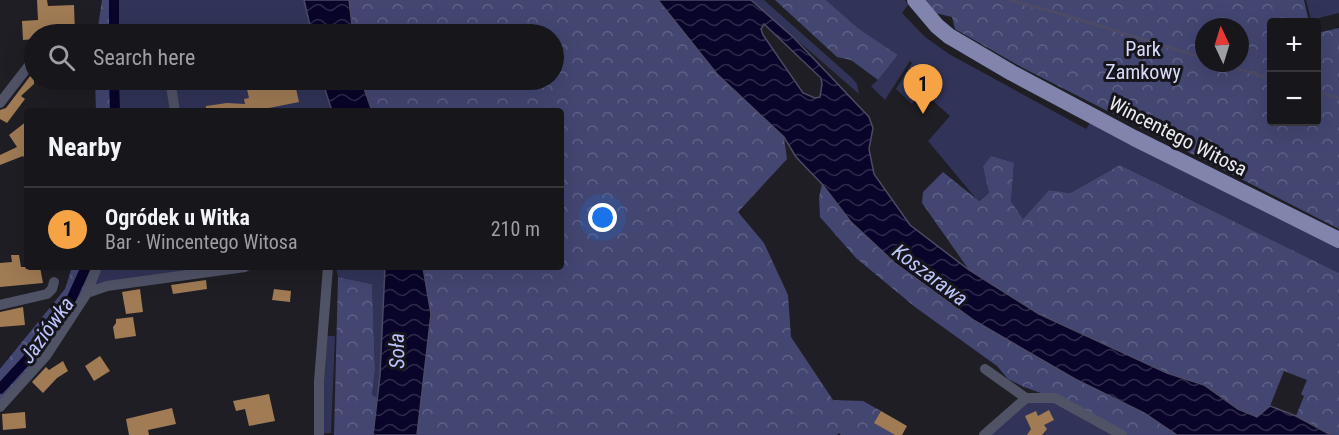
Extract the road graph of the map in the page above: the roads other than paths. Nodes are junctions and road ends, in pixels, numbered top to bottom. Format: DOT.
graph roads {
  1 [pos="915,0"];
  2 [pos="24,72"];
  3 [pos="172,90"];
  4 [pos="0,103"];
  5 [pos="175,108"];
  6 [pos="1339,240"];
  7 [pos="96,270"];
  8 [pos="223,270"];
  9 [pos="328,270"];
  10 [pos="54,282"];
  11 [pos="87,293"];
  12 [pos="0,305"];
  13 [pos="985,369"];
  14 [pos="1026,398"];
  15 [pos="0,407"];
  16 [pos="318,435"];
  17 [pos="984,435"];
  18 [pos="1122,435"];
  1 -- 6 [label="main road, Wincentego Witosa"];
  2 -- 4 [label="street"];
  3 -- 5 [label="street"];
  7 -- 11 [label="street"];
  8 -- 11 [label="street"];
  9 -- 16 [label="street"];
  10 -- 12 [label="street"];
  11 -- 15 [label="street"];
  13 -- 14 [label="street"];
  14 -- 17 [label="street"];
  14 -- 18 [label="street"];
}
